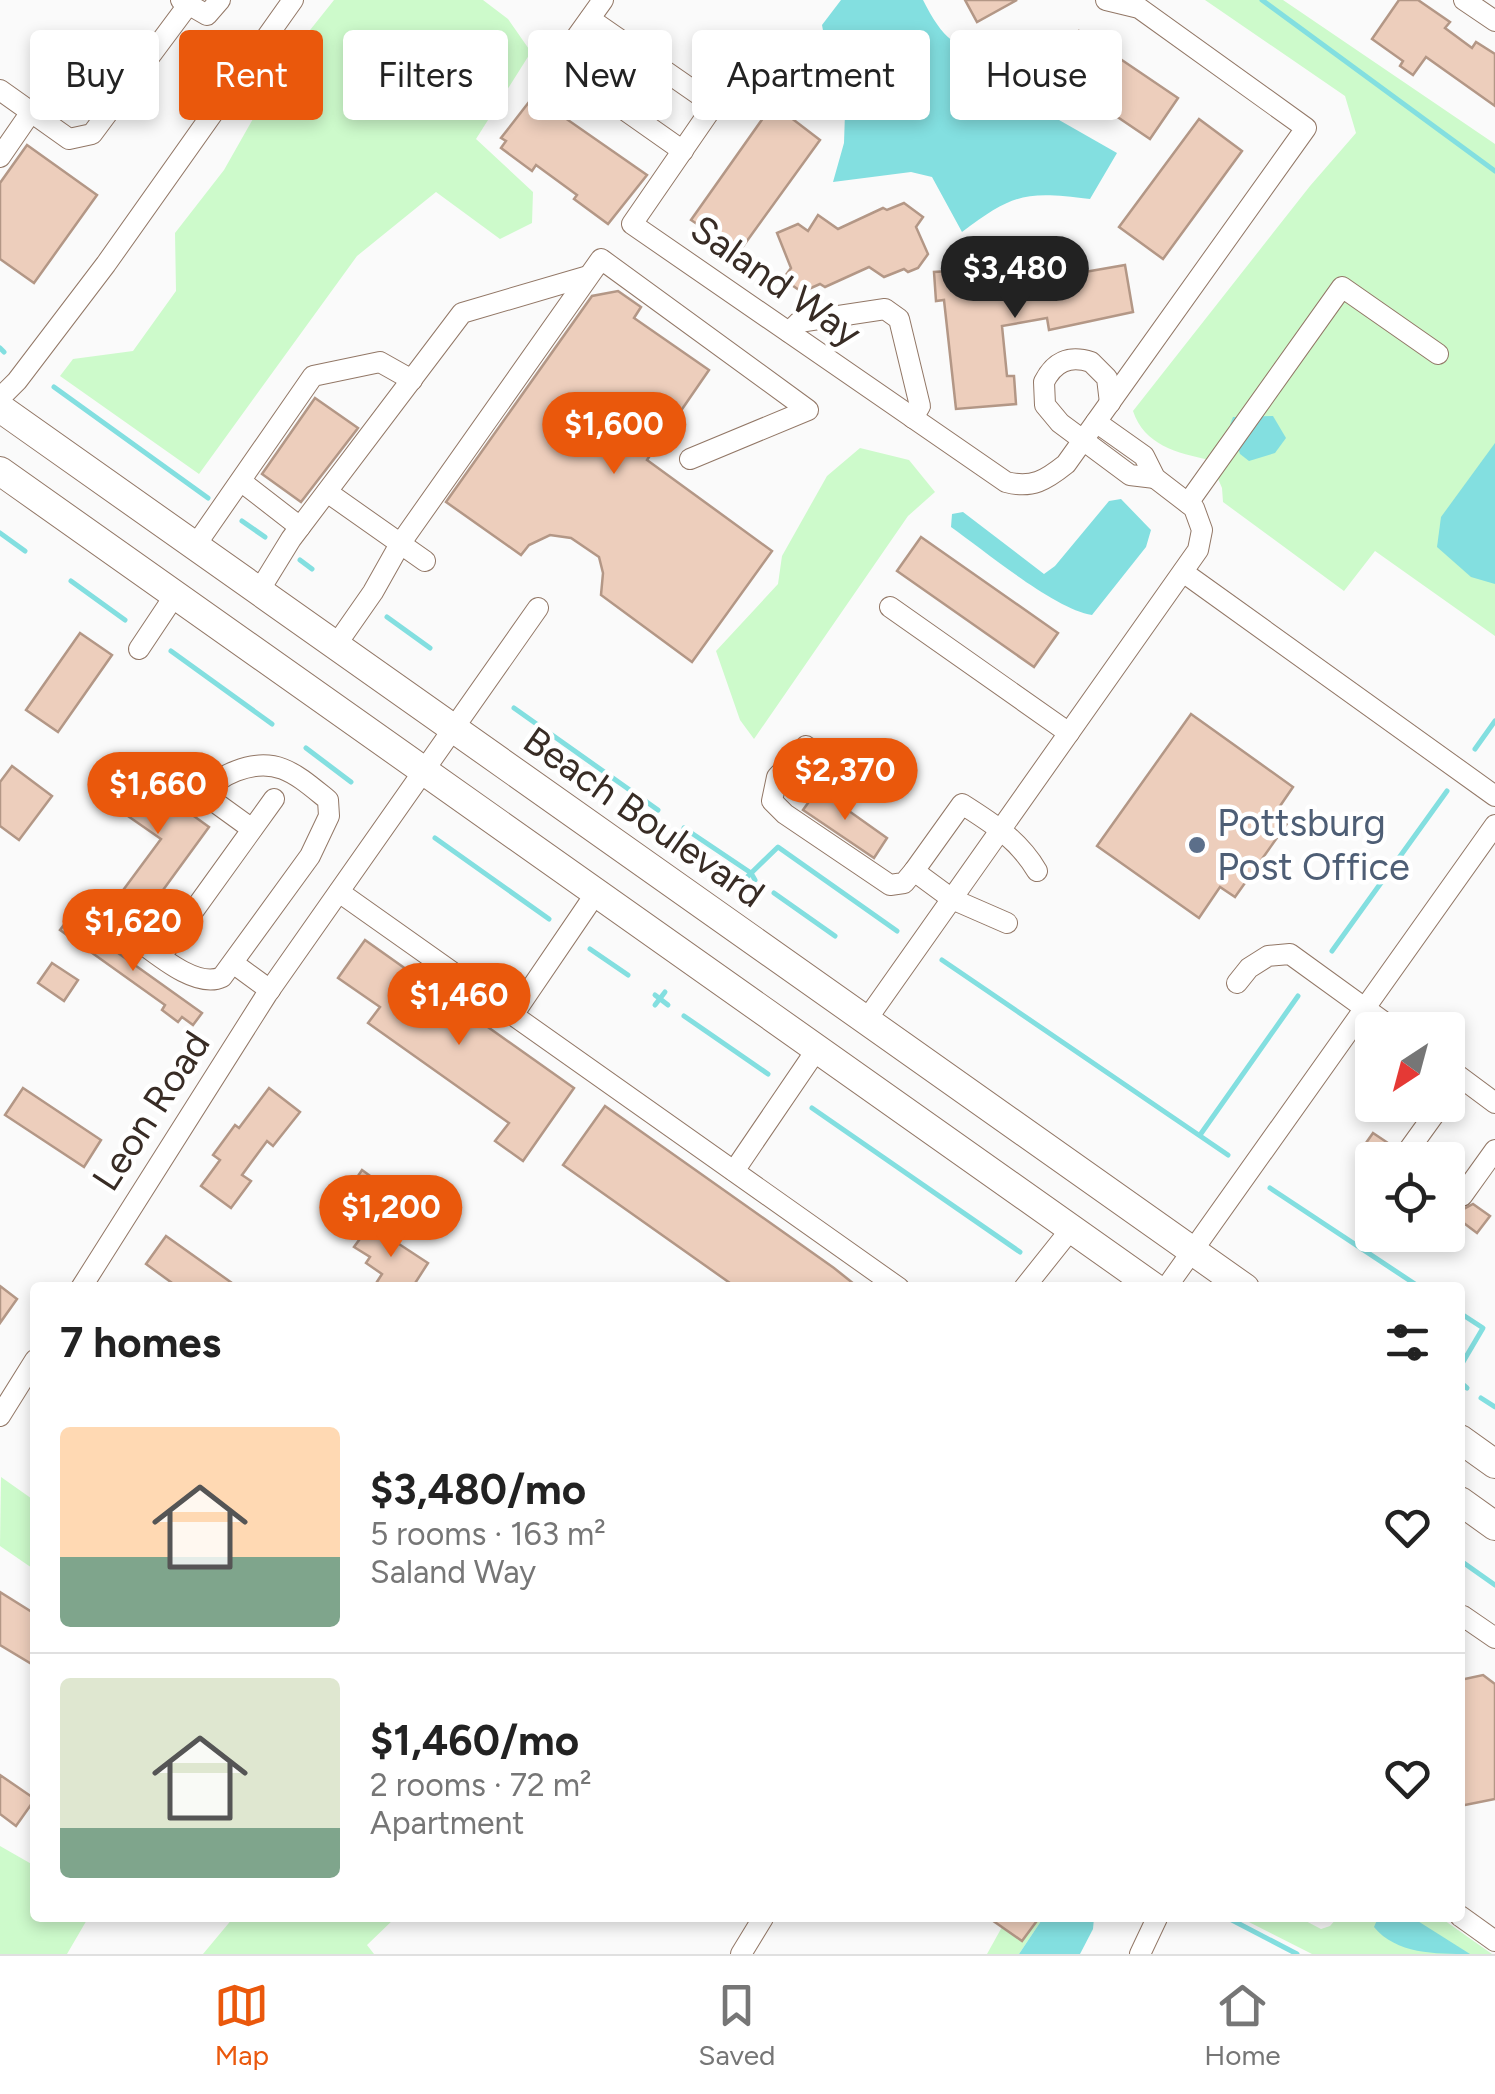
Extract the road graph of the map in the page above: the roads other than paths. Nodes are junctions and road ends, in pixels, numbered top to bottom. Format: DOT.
graph roads {
  1 [pos="220,0"];
  2 [pos="293,0"];
  3 [pos="603,0"];
  4 [pos="1106,0"];
  5 [pos="1464,0"];
  6 [pos="185,2"];
  7 [pos="590,18"];
  8 [pos="1495,21"];
  9 [pos="159,39"];
  10 [pos="0,90"];
  11 [pos="30,111"];
  12 [pos="30,113"];
  13 [pos="42,120"];
  14 [pos="102,120"];
  15 [pos="683,151"];
  16 [pos="0,157"];
  17 [pos="588,276"];
  18 [pos="789,332"];
  19 [pos="1438,354"];
  20 [pos="412,380"];
  21 [pos="0,398"];
  22 [pos="1110,403"];
  23 [pos="0,408"];
  24 [pos="913,418"];
  25 [pos="1096,422"];
  26 [pos="1082,441"];
  27 [pos="690,459"];
  28 [pos="0,471"];
  29 [pos="1155,478"];
  30 [pos="242,482"];
  31 [pos="326,492"];
  32 [pos="1188,503"];
  33 [pos="300,527"];
  34 [pos="400,544"];
  35 [pos="195,546"];
  36 [pos="425,561"];
  37 [pos="1182,572"];
  38 [pos="259,591"];
  39 [pos="175,595"];
  40 [pos="538,608"];
  41 [pos="890,608"];
  42 [pos="336,645"];
  43 [pos="138,649"];
  44 [pos="453,728"];
  45 [pos="1069,733"];
  46 [pos="806,746"];
  47 [pos="424,772"];
  48 [pos="1495,796"];
  49 [pos="274,799"];
  50 [pos="1495,826"];
  51 [pos="252,829"];
  52 [pos="1001,829"];
  53 [pos="914,871"];
  54 [pos="1038,871"];
  55 [pos="339,892"];
  56 [pos="596,893"];
  57 [pos="952,899"];
  58 [pos="125,910"];
  59 [pos="1007,924"];
  60 [pos="162,956"];
  61 [pos="233,963"];
  62 [pos="1238,983"];
  63 [pos="270,990"];
  64 [pos="1366,1009"];
  65 [pos="1370,1012"];
  66 [pos="513,1014"];
  67 [pos="867,1019"];
  68 [pos="817,1049"];
  69 [pos="1465,1081"];
  70 [pos="1495,1103"];
  71 [pos="1495,1150"];
  72 [pos="734,1170"];
  73 [pos="1465,1192"];
  74 [pos="1072,1228"];
  75 [pos="1192,1250"];
  76 [pos="85,1282"];
  77 [pos="891,1282"];
  78 [pos="1029,1282"];
  79 [pos="1147,1282"];
  80 [pos="1170,1282"];
  81 [pos="1237,1282"];
  82 [pos="30,1368"];
  83 [pos="0,1416"];
  84 [pos="1465,1443"];
  85 [pos="1495,1464"];
  86 [pos="1465,1505"];
  87 [pos="1495,1526"];
  88 [pos="1465,1617"];
  89 [pos="1495,1638"];
  90 [pos="1465,1920"];
  91 [pos="761,1922"];
  92 [pos="1155,1922"];
  93 [pos="1495,1941"];
  94 [pos="741,1954"];
  95 [pos="1140,1954"];
  1 -- 6 [label="street"];
  2 -- 21 [label="street"];
  3 -- 7 [label="street"];
  4 -- 22 [label="street, Saland Way"];
  5 -- 8 [label="street"];
  6 -- 9 [label="street"];
  7 -- 15 [label="street, Saland Way"];
  7 -- 15 [label="street"];
  10 -- 11 [label="street"];
  12 -- 16 [label="street"];
  13 -- 14 [label="street"];
  15 -- 18 [label="street, Saland Way"];
  17 -- 20 [label="street"];
  17 -- 27 [label="street"];
  17 -- 34 [label="street"];
  18 -- 24 [label="street, Saland Way"];
  18 -- 24 [label="street"];
  19 -- 32 [label="street"];
  20 -- 30 [label="street"];
  20 -- 31 [label="street"];
  22 -- 25 [label="street, Saland Way"];
  22 -- 26 [label="street"];
  23 -- 35 [label="highway, Beach Boulevard"];
  24 -- 26 [label="street, Saland Way"];
  25 -- 26 [label="street, Saland Way"];
  25 -- 29 [label="street"];
  26 -- 29 [label="street"];
  28 -- 39 [label="highway"];
  29 -- 32 [label="street"];
  30 -- 33 [label="street"];
  30 -- 35 [label="street"];
  31 -- 33 [label="street"];
  31 -- 34 [label="street"];
  32 -- 37 [label="street"];
  33 -- 38 [label="street"];
  34 -- 36 [label="street"];
  34 -- 42 [label="street"];
  35 -- 38 [label="highway, Beach Boulevard"];
  37 -- 45 [label="street"];
  37 -- 48 [label="street"];
  38 -- 42 [label="highway, Beach Boulevard"];
  39 -- 43 [label="street"];
  39 -- 47 [label="highway"];
  40 -- 44 [label="street, Leon Road"];
  41 -- 45 [label="street"];
  42 -- 44 [label="highway, Beach Boulevard"];
  44 -- 47 [label="street, Leon Road"];
  44 -- 67 [label="highway, Beach Boulevard"];
  45 -- 52 [label="street"];
  46 -- 53 [label="street"];
  47 -- 55 [label="street, Leon Road"];
  47 -- 56 [label="highway"];
  49 -- 51 [label="street"];
  50 -- 64 [label="street"];
  51 -- 60 [label="street"];
  51 -- 61 [label="street"];
  52 -- 53 [label="street"];
  52 -- 54 [label="street"];
  52 -- 57 [label="street"];
  53 -- 57 [label="street"];
  55 -- 63 [label="street, Leon Road"];
  55 -- 66 [label="street"];
  56 -- 66 [label="street"];
  56 -- 68 [label="highway"];
  57 -- 59 [label="street"];
  57 -- 67 [label="street"];
  58 -- 60 [label="street"];
  60 -- 61 [label="street"];
  61 -- 63 [label="street"];
  62 -- 64 [label="street"];
  63 -- 76 [label="street, Leon Road"];
  64 -- 65 [label="street"];
  64 -- 75 [label="street"];
  66 -- 72 [label="street"];
  67 -- 75 [label="highway, Beach Boulevard"];
  68 -- 72 [label="street"];
  68 -- 74 [label="highway"];
  69 -- 70 [label="street"];
  71 -- 73 [label="street"];
  72 -- 77 [label="street"];
  74 -- 78 [label="street"];
  74 -- 79 [label="highway"];
  75 -- 80 [label="street"];
  75 -- 81 [label="highway, Beach Boulevard"];
  82 -- 83 [label="street"];
  84 -- 85 [label="highway"];
  86 -- 87 [label="highway"];
  88 -- 89 [label="street"];
  90 -- 93 [label="street"];
  91 -- 94 [label="street"];
  92 -- 95 [label="street"];
}
